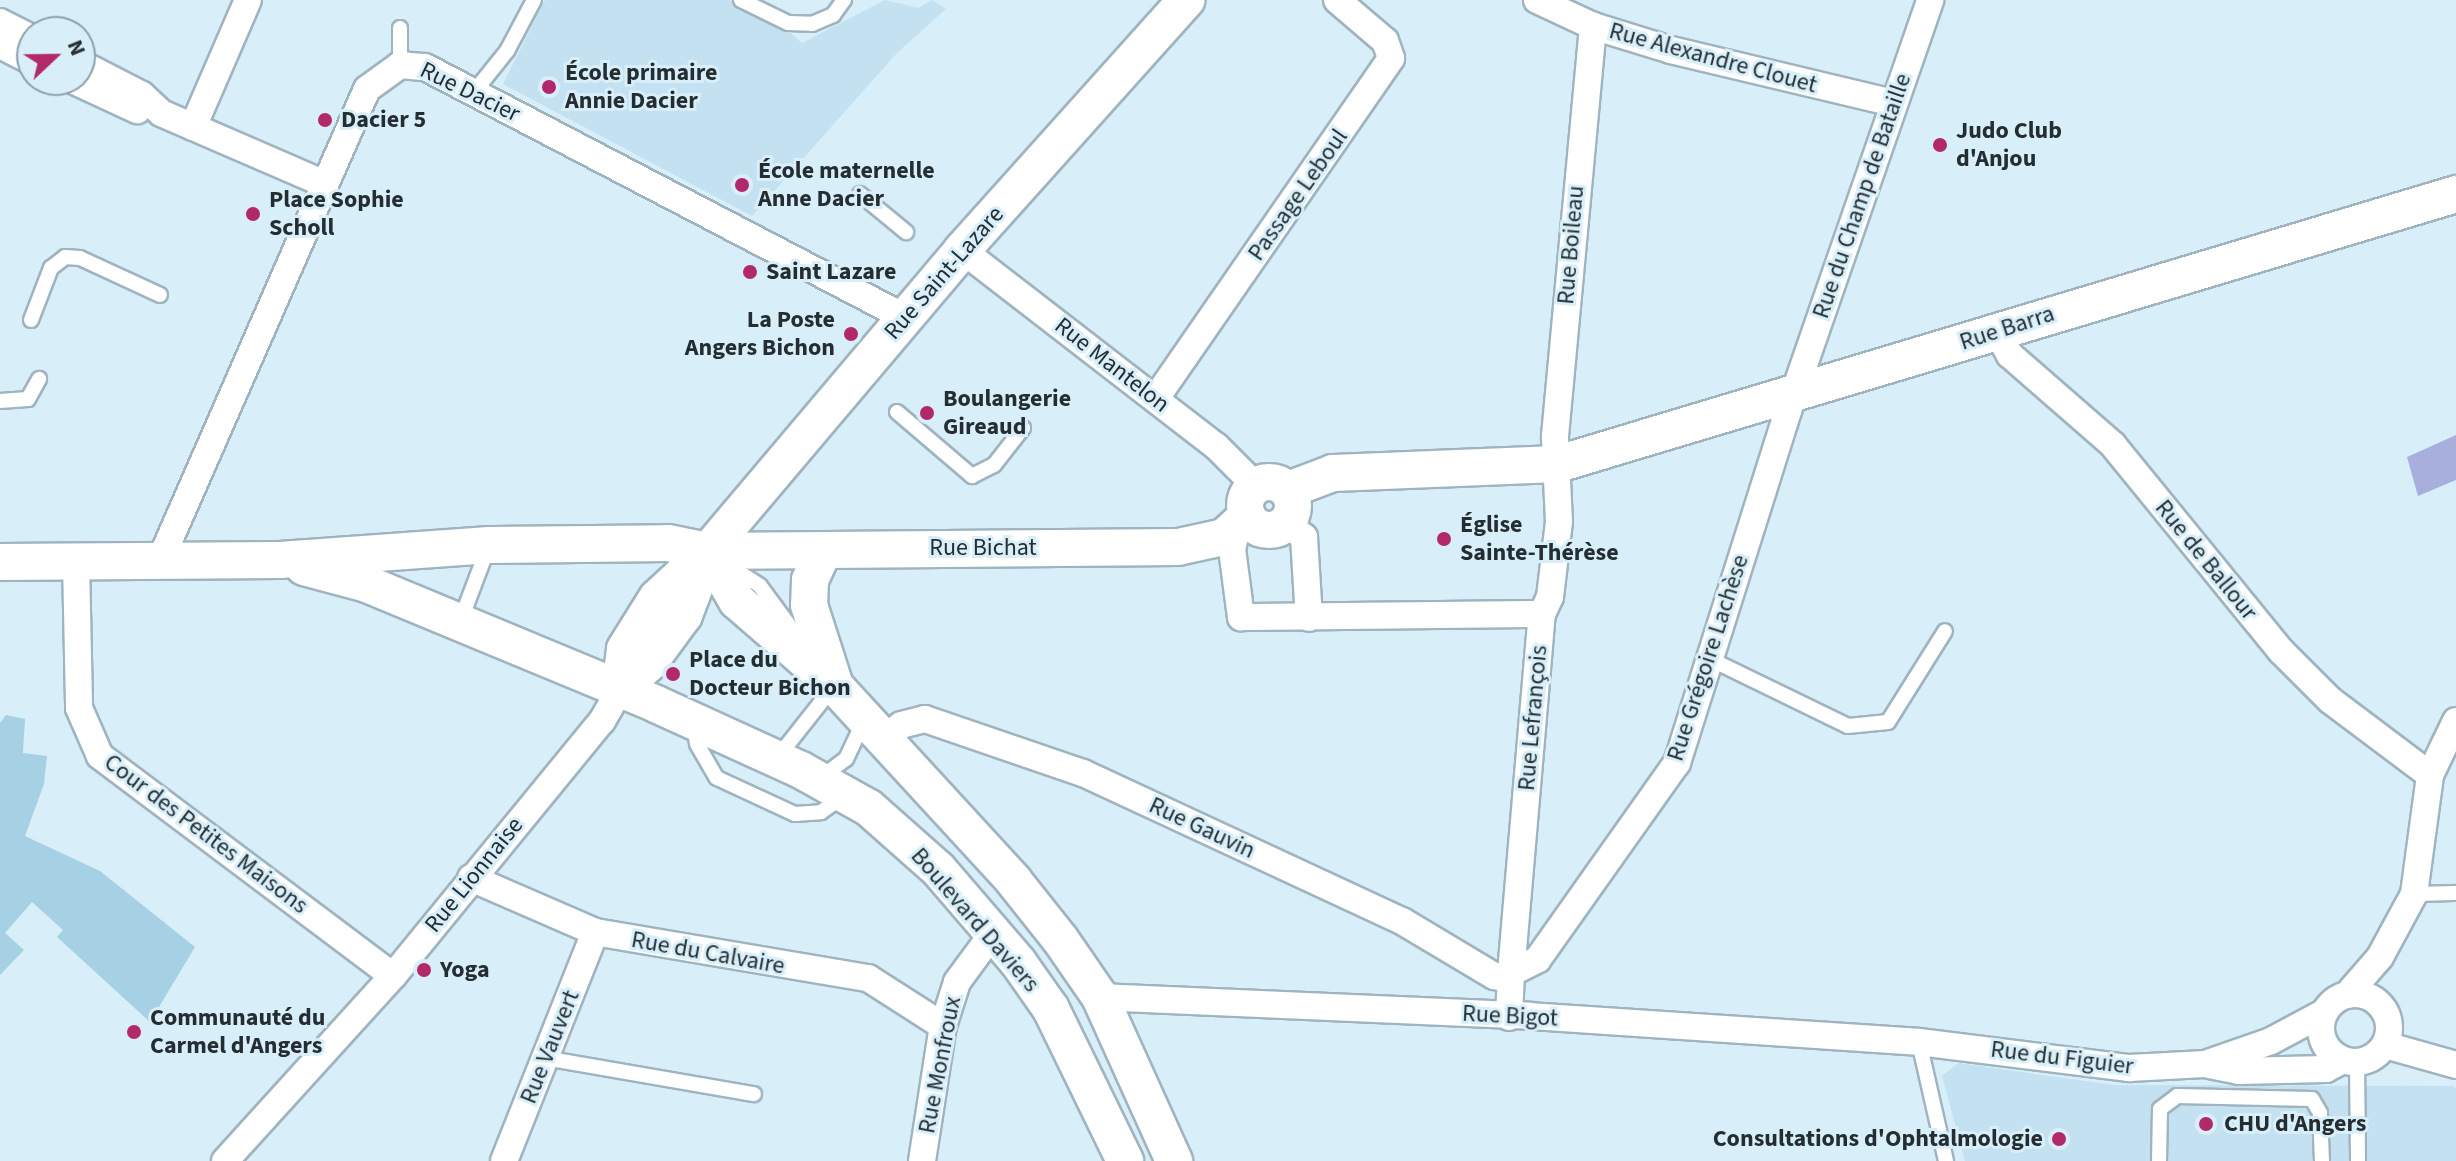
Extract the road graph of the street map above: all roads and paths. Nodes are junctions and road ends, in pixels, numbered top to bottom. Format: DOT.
graph roads {
  1 [pos="248,0"];
  2 [pos="534,0"];
  3 [pos="741,0"];
  4 [pos="844,0"];
  5 [pos="1186,0"];
  6 [pos="1337,0"];
  7 [pos="1537,0"];
  8 [pos="1930,0"];
  9 [pos="1593,26"];
  10 [pos="400,28"];
  11 [pos="400,65"];
  12 [pos="96,71"];
  13 [pos="96,92"];
  14 [pos="474,92"];
  15 [pos="1893,103"];
  16 [pos="161,113"];
  17 [pos="193,127"];
  18 [pos="325,184"];
  19 [pos="860,194"];
  20 [pos="2456,194"];
  21 [pos="906,232"];
  22 [pos="948,258"];
  23 [pos="160,295"];
  24 [pos="906,318"];
  25 [pos="31,320"];
  26 [pos="1997,331"];
  27 [pos="39,379"];
  28 [pos="1795,392"];
  29 [pos="1156,398"];
  30 [pos="0,401"];
  31 [pos="897,412"];
  32 [pos="1023,428"];
  33 [pos="1558,464"];
  34 [pos="1263,508"];
  35 [pos="489,545"];
  36 [pos="824,550"];
  37 [pos="708,551"];
  38 [pos="280,560"];
  39 [pos="76,561"];
  40 [pos="160,561"];
  41 [pos="0,562"];
  42 [pos="1542,614"];
  43 [pos="1309,618"];
  44 [pos="460,622"];
  45 [pos="1945,631"];
  46 [pos="1710,659"];
  47 [pos="834,685"];
  48 [pos="620,690"];
  49 [pos="693,721"];
  50 [pos="2456,721"];
  51 [pos="875,728"];
  52 [pos="777,758"];
  53 [pos="2430,775"];
  54 [pos="832,787"];
  55 [pos="471,878"];
  56 [pos="2456,893"];
  57 [pos="2414,894"];
  58 [pos="595,932"];
  59 [pos="993,933"];
  60 [pos="393,976"];
  61 [pos="1510,976"];
  62 [pos="2347,995"];
  63 [pos="1100,997"];
  64 [pos="2325,1012"];
  65 [pos="1509,1017"];
  66 [pos="943,1026"];
  67 [pos="1919,1042"];
  68 [pos="2385,1045"];
  69 [pos="545,1058"];
  70 [pos="2350,1061"];
  71 [pos="2205,1064"];
  72 [pos="2456,1065"];
  73 [pos="754,1094"];
  74 [pos="225,1161"];
  75 [pos="504,1161"];
  76 [pos="922,1161"];
  77 [pos="1125,1161"];
  78 [pos="1174,1161"];
  79 [pos="1946,1161"];
  80 [pos="2159,1161"];
  81 [pos="2322,1161"];
  82 [pos="2358,1161"];
  1 -- 17 [label="street"];
  2 -- 14 [label="lane"];
  3 -- 4 [label="lane"];
  5 -- 22 [label="main road, Rue Saint-Lazare"];
  6 -- 29 [label="street, Passage Leboul"];
  7 -- 9 [label="street, Rue Alexandre Clouet"];
  8 -- 15 [label="street, Rue du Champ de Bataille"];
  9 -- 15 [label="street, Rue Alexandre Clouet"];
  9 -- 33 [label="street, Rue Boileau"];
  10 -- 11 [label="lane"];
  11 -- 14 [label="street, Rue Dacier"];
  11 -- 18 [label="street, Rue Dacier"];
  12 -- 16 [label="street"];
  13 -- 16 [label="street"];
  14 -- 24 [label="street, Rue Dacier"];
  15 -- 28 [label="street, Rue du Champ de Bataille"];
  16 -- 17 [label="street"];
  17 -- 18 [label="street"];
  18 -- 40 [label="street, Rue Dacier"];
  19 -- 21 [label="lane"];
  20 -- 26 [label="main road, Rue Barra"];
  22 -- 24 [label="main road, Rue Saint-Lazare"];
  22 -- 29 [label="street, Rue Mantelon"];
  23 -- 25 [label="lane"];
  24 -- 37 [label="main road, Rue Saint-Lazare"];
  26 -- 28 [label="main road, Rue Barra"];
  26 -- 53 [label="street, Rue de Ballour"];
  27 -- 30 [label="lane"];
  28 -- 33 [label="main road, Rue Barra"];
  28 -- 46 [label="street, Rue Grégoire Lachèse"];
  29 -- 34 [label="street, Rue Mantelon"];
  31 -- 32 [label="lane"];
  33 -- 34 [label="main road, Rue Bichat"];
  33 -- 42 [label="street, Rue Lefrançois"];
  34 -- 36 [label="main road, Rue Bichat"];
  34 -- 43 [label="street, Rue Mantelon"];
  34 -- 43 [label="street"];
  35 -- 37 [label="main road, Rue Bichat"];
  35 -- 38 [label="main road, Rue Bichat"];
  35 -- 44 [label="lane"];
  36 -- 37 [label="main road, Rue Bichat"];
  36 -- 47 [label="main road"];
  37 -- 47 [label="main road, Boulevard Daviers"];
  37 -- 48 [label="main road, Rue Saint-Lazare"];
  38 -- 40 [label="main road"];
  38 -- 44 [label="main road, Boulevard Daviers"];
  39 -- 40 [label="main road"];
  39 -- 41 [label="main road"];
  39 -- 60 [label="street, Cour des Petites Maisons"];
  42 -- 43 [label="street"];
  42 -- 61 [label="street, Rue Lefrançois"];
  44 -- 48 [label="main road, Boulevard Daviers"];
  45 -- 46 [label="lane"];
  46 -- 61 [label="street, Rue Grégoire Lachèse"];
  47 -- 51 [label="main road, Boulevard Daviers"];
  47 -- 52 [label="lane"];
  48 -- 49 [label="main road, Boulevard Daviers"];
  48 -- 55 [label="street, Rue Lionnaise"];
  49 -- 52 [label="main road, Boulevard Daviers"];
  49 -- 54 [label="lane"];
  50 -- 53 [label="street"];
  51 -- 54 [label="lane"];
  51 -- 61 [label="street, Rue Gauvin"];
  51 -- 63 [label="main road, Boulevard Daviers"];
  52 -- 54 [label="main road, Boulevard Daviers"];
  53 -- 57 [label="street"];
  54 -- 59 [label="main road, Boulevard Daviers"];
  55 -- 58 [label="street, Rue du Calvaire"];
  55 -- 60 [label="street, Rue Lionnaise"];
  56 -- 57 [label="lane"];
  57 -- 62 [label="street, Rue du Figuier"];
  58 -- 66 [label="street, Rue du Calvaire"];
  58 -- 69 [label="street, Rue Vauvert"];
  59 -- 66 [label="street, Rue Monfroux"];
  59 -- 77 [label="main road, Boulevard Daviers"];
  60 -- 74 [label="street, Rue Lionnaise"];
  61 -- 65 [label="street"];
  62 -- 64 [label="street, Rue du Figuier"];
  62 -- 68 [label="street"];
  63 -- 65 [label="street, Rue Bigot"];
  63 -- 78 [label="main road, Boulevard Daviers"];
  64 -- 70 [label="street"];
  64 -- 71 [label="street, Rue du Figuier"];
  65 -- 67 [label="street, Rue Bigot"];
  66 -- 76 [label="street, Rue Monfroux"];
  67 -- 71 [label="street, Rue du Figuier"];
  67 -- 79 [label="lane"];
  68 -- 70 [label="street, Rue du Figuier"];
  68 -- 72 [label="street"];
  69 -- 73 [label="lane"];
  69 -- 75 [label="street, Rue Vauvert"];
  70 -- 71 [label="street, Rue du Figuier"];
  70 -- 82 [label="lane"];
  80 -- 81 [label="lane"];
}
